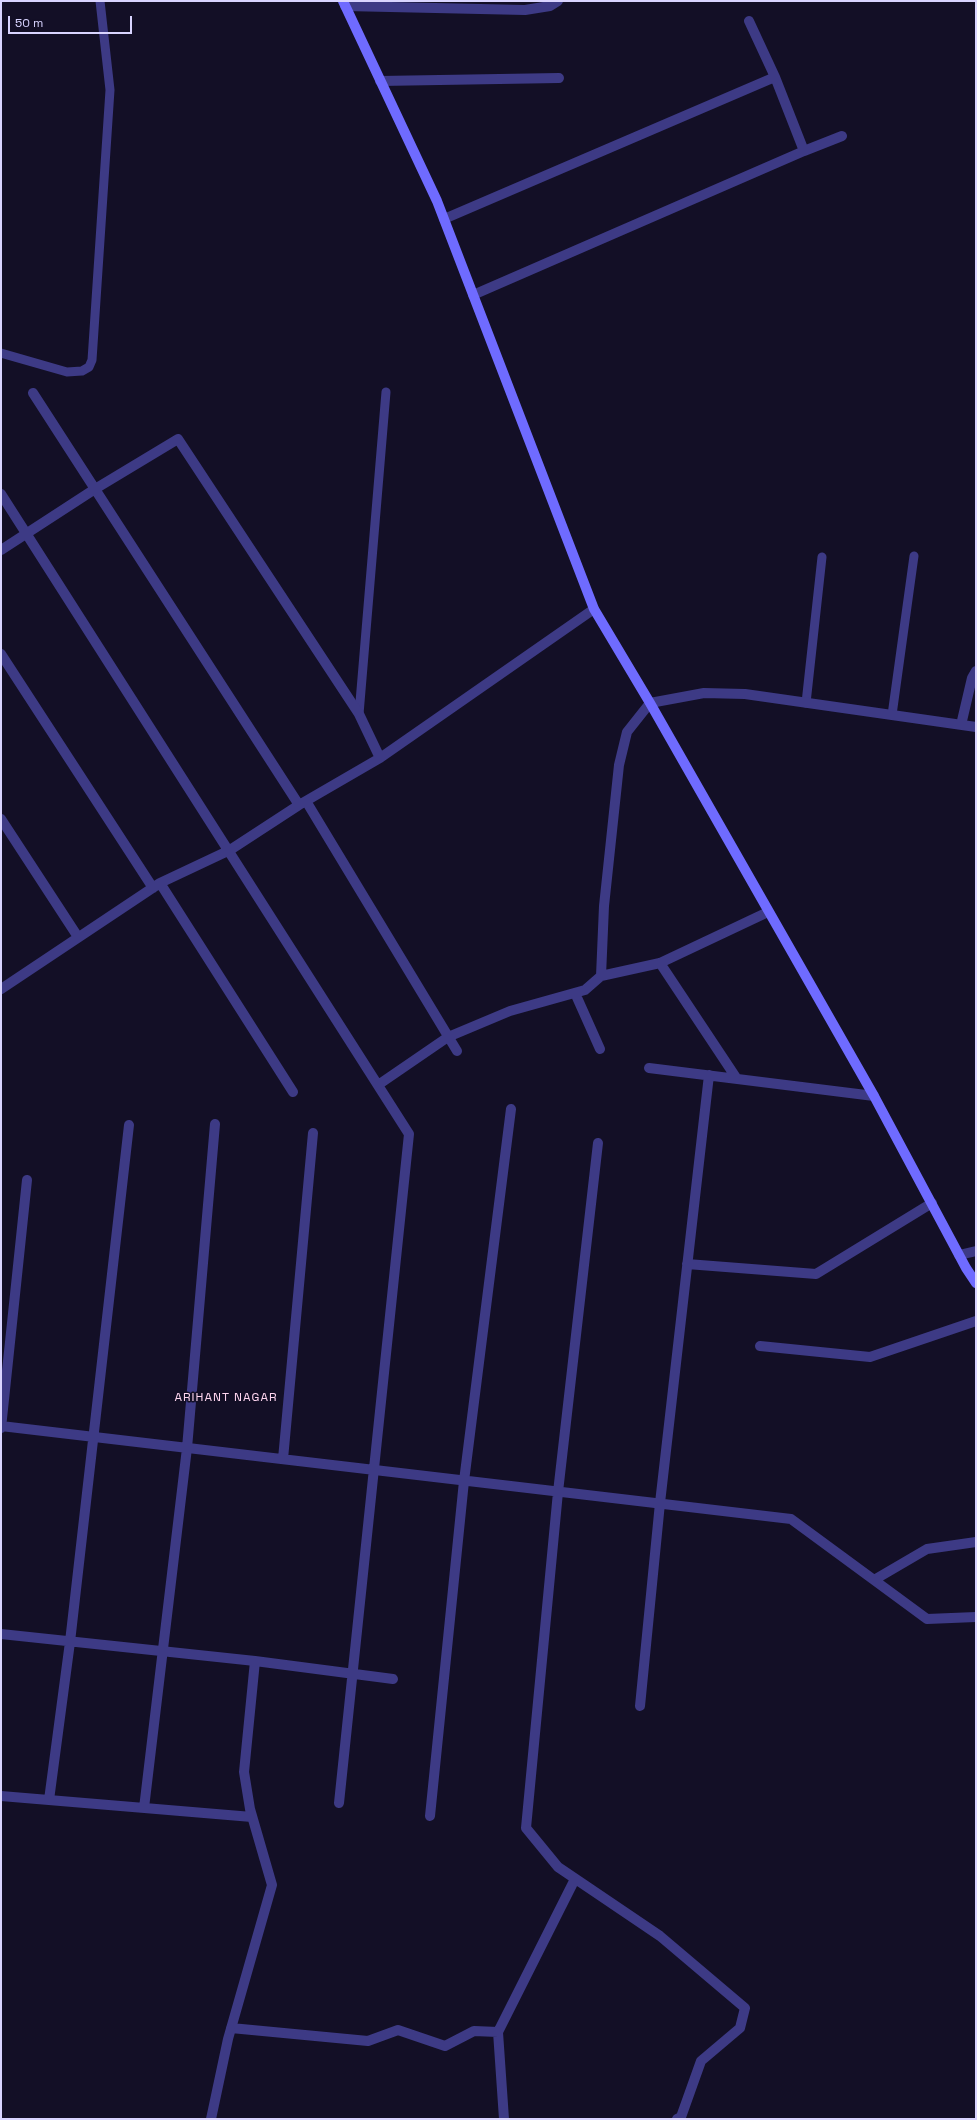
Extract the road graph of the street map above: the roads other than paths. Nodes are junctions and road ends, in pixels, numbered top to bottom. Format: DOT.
graph roads {
  1 [pos="100,1"];
  2 [pos="558,1"];
  3 [pos="344,3"];
  4 [pos="464,5"];
  5 [pos="749,21"];
  6 [pos="774,77"];
  7 [pos="559,78"];
  8 [pos="380,81"];
  9 [pos="842,136"];
  10 [pos="804,151"];
  11 [pos="444,219"];
  12 [pos="473,295"];
  13 [pos="1,353"];
  14 [pos="386,392"];
  15 [pos="33,393"];
  16 [pos="95,488"];
  17 [pos="1,494"];
  18 [pos="26,533"];
  19 [pos="1,550"];
  20 [pos="914,556"];
  21 [pos="822,557"];
  22 [pos="594,609"];
  23 [pos="1,654"];
  24 [pos="976,671"];
  25 [pos="650,703"];
  26 [pos="806,703"];
  27 [pos="358,714"];
  28 [pos="892,715"];
  29 [pos="961,725"];
  30 [pos="976,727"];
  31 [pos="380,758"];
  32 [pos="303,803"];
  33 [pos="1,819"];
  34 [pos="230,850"];
  35 [pos="156,886"];
  36 [pos="768,912"];
  37 [pos="78,937"];
  38 [pos="660,963"];
  39 [pos="601,976"];
  40 [pos="1,988"];
  41 [pos="575,993"];
  42 [pos="448,1037"];
  43 [pos="600,1049"];
  44 [pos="457,1051"];
  45 [pos="649,1068"];
  46 [pos="709,1075"];
  47 [pos="737,1079"];
  48 [pos="378,1085"];
  49 [pos="293,1092"];
  50 [pos="874,1096"];
  51 [pos="511,1109"];
  52 [pos="215,1124"];
  53 [pos="129,1125"];
  54 [pos="313,1133"];
  55 [pos="598,1143"];
  56 [pos="27,1180"];
  57 [pos="932,1203"];
  58 [pos="976,1251"];
  59 [pos="959,1254"];
  60 [pos="687,1264"];
  61 [pos="976,1283"];
  62 [pos="976,1321"];
  63 [pos="760,1346"];
  64 [pos="1,1427"];
  65 [pos="94,1437"];
  66 [pos="187,1448"];
  67 [pos="283,1459"];
  68 [pos="373,1470"];
  69 [pos="464,1481"];
  70 [pos="558,1492"];
  71 [pos="660,1504"];
  72 [pos="976,1542"];
  73 [pos="874,1580"];
  74 [pos="976,1617"];
  75 [pos="1,1634"];
  76 [pos="70,1642"];
  77 [pos="164,1652"];
  78 [pos="255,1661"];
  79 [pos="351,1674"];
  80 [pos="393,1680"];
  81 [pos="640,1706"];
  82 [pos="1,1796"];
  83 [pos="48,1800"];
  84 [pos="339,1803"];
  85 [pos="144,1808"];
  86 [pos="430,1816"];
  87 [pos="252,1817"];
  88 [pos="575,1879"];
  89 [pos="231,2028"];
  90 [pos="498,2032"];
  91 [pos="211,2119"];
  92 [pos="504,2119"];
  93 [pos="677,2119"];
  1 -- 13 [label="lane"];
  2 -- 4 [label="street"];
  3 -- 4 [label="street"];
  3 -- 8 [label="street"];
  5 -- 6 [label="street"];
  6 -- 10 [label="street"];
  6 -- 11 [label="street"];
  7 -- 8 [label="street"];
  8 -- 11 [label="street"];
  9 -- 10 [label="street"];
  10 -- 12 [label="street"];
  11 -- 12 [label="street"];
  12 -- 22 [label="street"];
  14 -- 27 [label="lane"];
  15 -- 16 [label="street"];
  16 -- 18 [label="street"];
  16 -- 27 [label="street"];
  16 -- 32 [label="street"];
  17 -- 18 [label="street"];
  18 -- 19 [label="street"];
  18 -- 34 [label="street"];
  20 -- 28 [label="lane"];
  21 -- 26 [label="lane"];
  22 -- 25 [label="street"];
  22 -- 31 [label="street"];
  23 -- 35 [label="street"];
  24 -- 29 [label="street"];
  25 -- 26 [label="street"];
  25 -- 36 [label="street"];
  25 -- 39 [label="street"];
  26 -- 28 [label="street"];
  27 -- 31 [label="street"];
  28 -- 29 [label="street"];
  29 -- 30 [label="street"];
  31 -- 32 [label="street"];
  32 -- 34 [label="street"];
  32 -- 42 [label="street"];
  33 -- 37 [label="street"];
  34 -- 35 [label="street"];
  34 -- 48 [label="street"];
  35 -- 37 [label="street"];
  35 -- 49 [label="street"];
  36 -- 38 [label="street"];
  36 -- 50 [label="street"];
  37 -- 40 [label="street"];
  38 -- 39 [label="street"];
  38 -- 47 [label="street"];
  39 -- 41 [label="street"];
  41 -- 42 [label="street"];
  41 -- 43 [label="street"];
  42 -- 44 [label="street"];
  42 -- 48 [label="street"];
  45 -- 46 [label="street"];
  46 -- 47 [label="street"];
  46 -- 60 [label="street"];
  47 -- 50 [label="street"];
  48 -- 68 [label="street"];
  50 -- 57 [label="street"];
  51 -- 69 [label="street"];
  52 -- 66 [label="street"];
  53 -- 65 [label="street"];
  54 -- 67 [label="street"];
  55 -- 70 [label="street"];
  56 -- 64 [label="street"];
  57 -- 59 [label="street"];
  57 -- 60 [label="street"];
  58 -- 59 [label="street"];
  59 -- 61 [label="street"];
  60 -- 71 [label="street"];
  62 -- 63 [label="street"];
  64 -- 65 [label="street"];
  65 -- 66 [label="street"];
  65 -- 76 [label="street"];
  66 -- 67 [label="street"];
  66 -- 77 [label="street"];
  67 -- 68 [label="street"];
  68 -- 69 [label="street"];
  68 -- 79 [label="street"];
  69 -- 70 [label="street"];
  69 -- 86 [label="street"];
  70 -- 71 [label="street"];
  70 -- 88 [label="street"];
  71 -- 73 [label="street"];
  71 -- 81 [label="street"];
  72 -- 73 [label="street"];
  73 -- 74 [label="street"];
  75 -- 76 [label="street"];
  76 -- 77 [label="street"];
  76 -- 83 [label="street"];
  77 -- 78 [label="street"];
  77 -- 85 [label="street"];
  78 -- 79 [label="street"];
  78 -- 87 [label="street"];
  79 -- 80 [label="street"];
  79 -- 84 [label="street"];
  82 -- 83 [label="street"];
  83 -- 85 [label="street"];
  85 -- 87 [label="street"];
  87 -- 89 [label="street"];
  88 -- 90 [label="street"];
  88 -- 93 [label="street"];
  89 -- 90 [label="street"];
  89 -- 91 [label="street"];
  90 -- 92 [label="street"];
}
